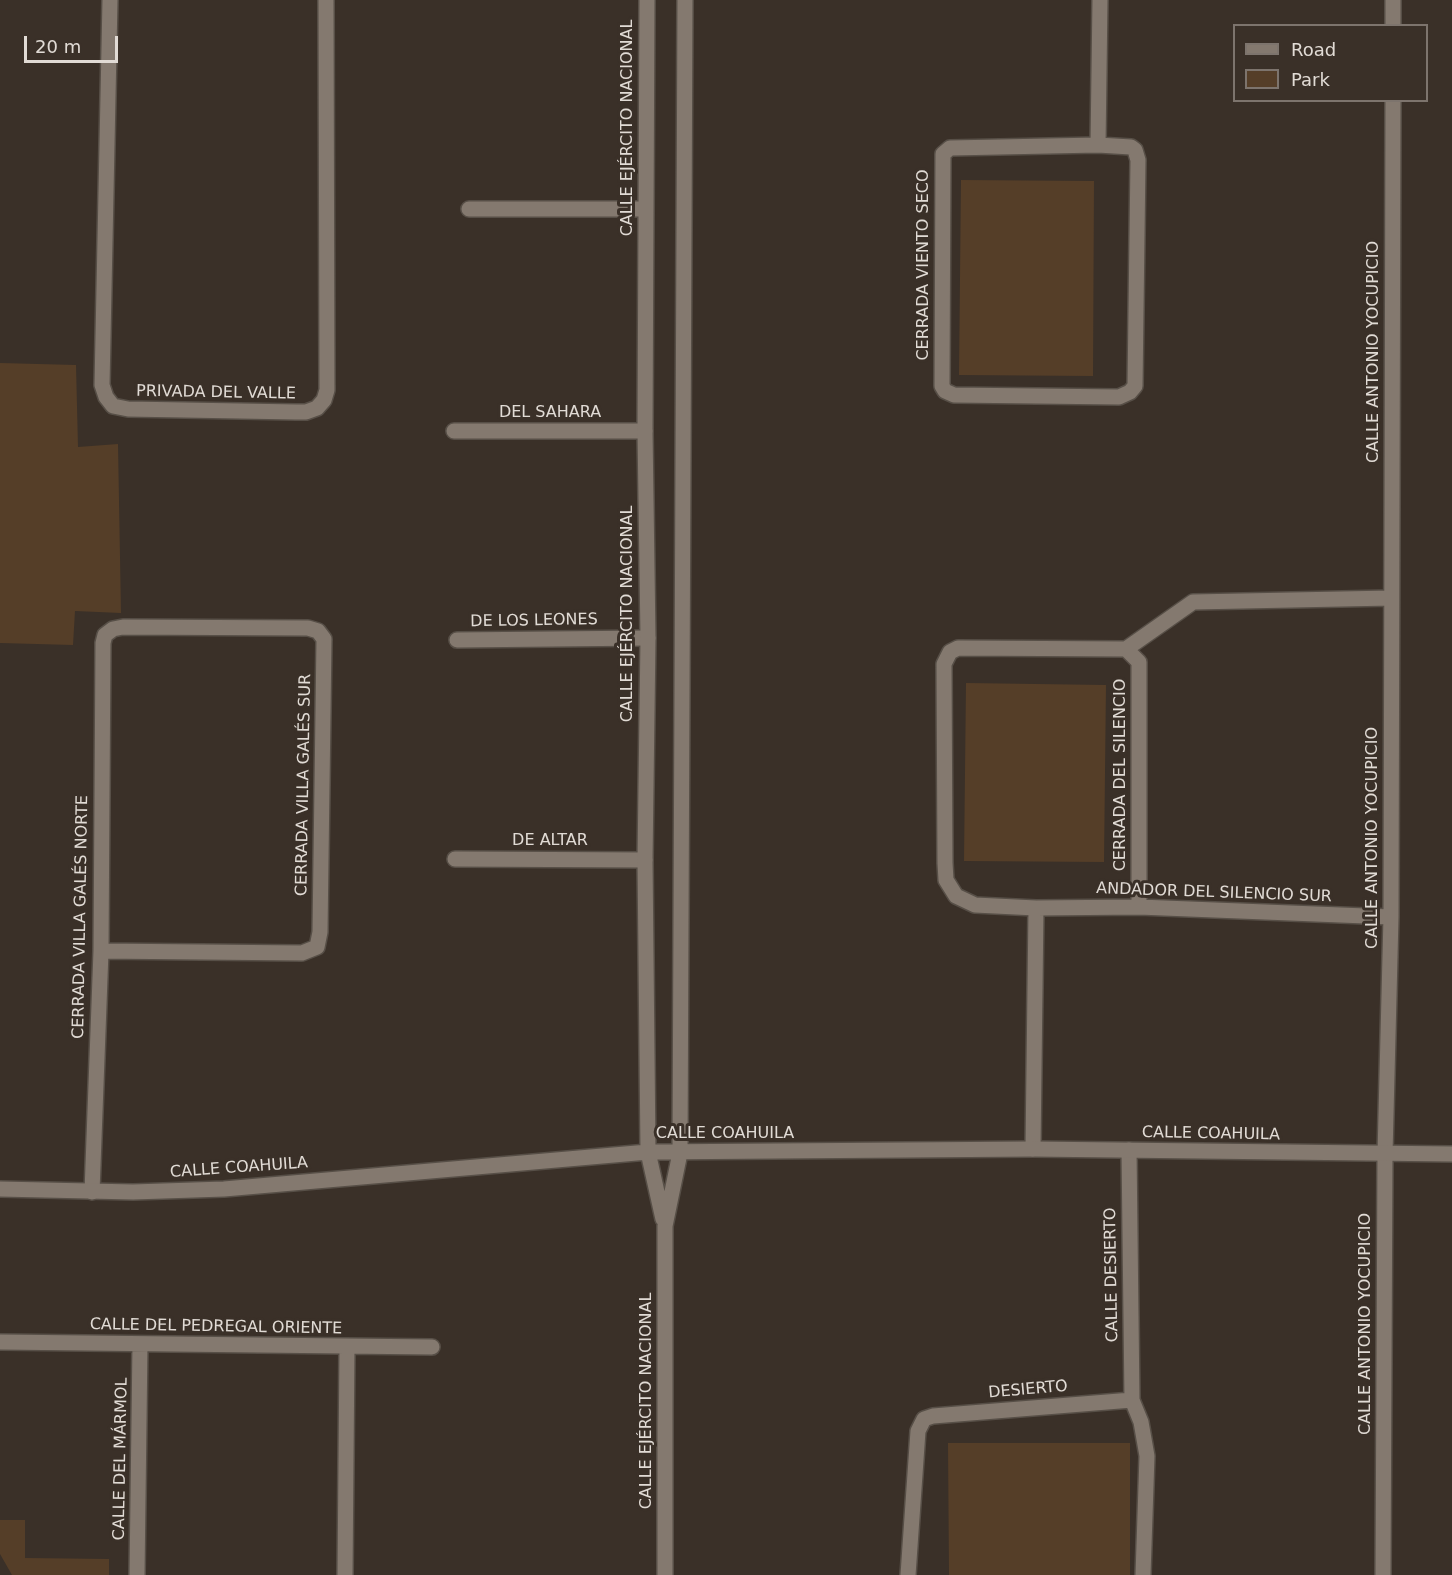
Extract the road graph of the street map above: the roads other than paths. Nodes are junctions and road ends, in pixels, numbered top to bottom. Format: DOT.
graph roads {
  1 [pos="110,0"];
  2 [pos="326,0"];
  3 [pos="647,0"];
  4 [pos="685,0"];
  5 [pos="1100,0"];
  6 [pos="1393,0"];
  7 [pos="1393,24"];
  8 [pos="1393,102"];
  9 [pos="1098,145"];
  10 [pos="469,208"];
  11 [pos="645,208"];
  12 [pos="454,431"];
  13 [pos="645,431"];
  14 [pos="1391,598"];
  15 [pos="648,638"];
  16 [pos="457,640"];
  17 [pos="103,643"];
  18 [pos="1126,649"];
  19 [pos="455,859"];
  20 [pos="645,860"];
  21 [pos="1138,907"];
  22 [pos="1036,908"];
  23 [pos="1391,917"];
  24 [pos="101,951"];
  25 [pos="1033,1149"];
  26 [pos="1129,1150"];
  27 [pos="648,1152"];
  28 [pos="680,1153"];
  29 [pos="1385,1154"];
  30 [pos="1452,1154"];
  31 [pos="0,1189"];
  32 [pos="92,1192"];
  33 [pos="665,1226"];
  34 [pos="0,1342"];
  35 [pos="140,1344"];
  36 [pos="347,1347"];
  37 [pos="432,1347"];
  38 [pos="1133,1404"];
  39 [pos="137,1575"];
  40 [pos="345,1575"];
  41 [pos="665,1575"];
  42 [pos="908,1575"];
  43 [pos="1143,1575"];
  44 [pos="1383,1575"];
  1 -- 2 [label="street, PRIVADA DEL VALLE"];
  3 -- 11 [label="street, CALLE EJÉRCITO NACIONAL"];
  4 -- 28 [label="street, CALLE EJÉRCITO NACIONAL"];
  5 -- 9 [label="street"];
  6 -- 7 [label="street"];
  8 -- 14 [label="street, CALLE ANTONIO YOCUPICIO"];
  9 -- 9 [label="street, CERRADA VIENTO SECO"];
  10 -- 11 [label="street"];
  11 -- 13 [label="street, CALLE EJÉRCITO NACIONAL"];
  12 -- 13 [label="street, DEL SAHARA"];
  13 -- 15 [label="street, CALLE EJÉRCITO NACIONAL"];
  14 -- 18 [label="street"];
  14 -- 23 [label="street, CALLE ANTONIO YOCUPICIO"];
  15 -- 16 [label="street, DE LOS LEONES"];
  15 -- 20 [label="street, CALLE EJÉRCITO NACIONAL"];
  17 -- 24 [label="street, CERRADA VILLA GALÉS NORTE"];
  17 -- 24 [label="street, CERRADA VILLA GALÉS SUR"];
  18 -- 21 [label="street, CERRADA DEL SILENCIO"];
  18 -- 22 [label="street, ANDADOR DEL SILENCIO SUR"];
  19 -- 20 [label="street, DE ALTAR"];
  20 -- 27 [label="street, CALLE EJÉRCITO NACIONAL"];
  21 -- 22 [label="street, ANDADOR DEL SILENCIO SUR"];
  21 -- 23 [label="street, ANDADOR DEL SILENCIO SUR"];
  22 -- 25 [label="street"];
  23 -- 29 [label="street, CALLE ANTONIO YOCUPICIO"];
  24 -- 32 [label="street, CERRADA VILLA GALÉS NORTE"];
  25 -- 26 [label="street, CALLE COAHUILA"];
  25 -- 28 [label="street, CALLE COAHUILA"];
  26 -- 29 [label="street, CALLE COAHUILA"];
  26 -- 38 [label="street, CALLE DESIERTO"];
  27 -- 28 [label="street, CALLE COAHUILA"];
  27 -- 32 [label="street, CALLE COAHUILA"];
  27 -- 33 [label="street, CALLE EJÉRCITO NACIONAL"];
  28 -- 33 [label="street, CALLE EJÉRCITO NACIONAL"];
  29 -- 30 [label="street, CALLE COAHUILA"];
  29 -- 44 [label="street, CALLE ANTONIO YOCUPICIO"];
  31 -- 32 [label="street, CALLE COAHUILA"];
  33 -- 41 [label="street, CALLE EJÉRCITO NACIONAL"];
  34 -- 35 [label="street, CALLE DEL PEDREGAL ORIENTE"];
  35 -- 36 [label="street, CALLE DEL PEDREGAL ORIENTE"];
  35 -- 39 [label="street, CALLE DEL MÁRMOL"];
  36 -- 37 [label="street, CALLE DEL PEDREGAL ORIENTE"];
  36 -- 40 [label="street"];
  38 -- 42 [label="street, DESIERTO"];
  38 -- 43 [label="street, CALLE DESIERTO"];
}
